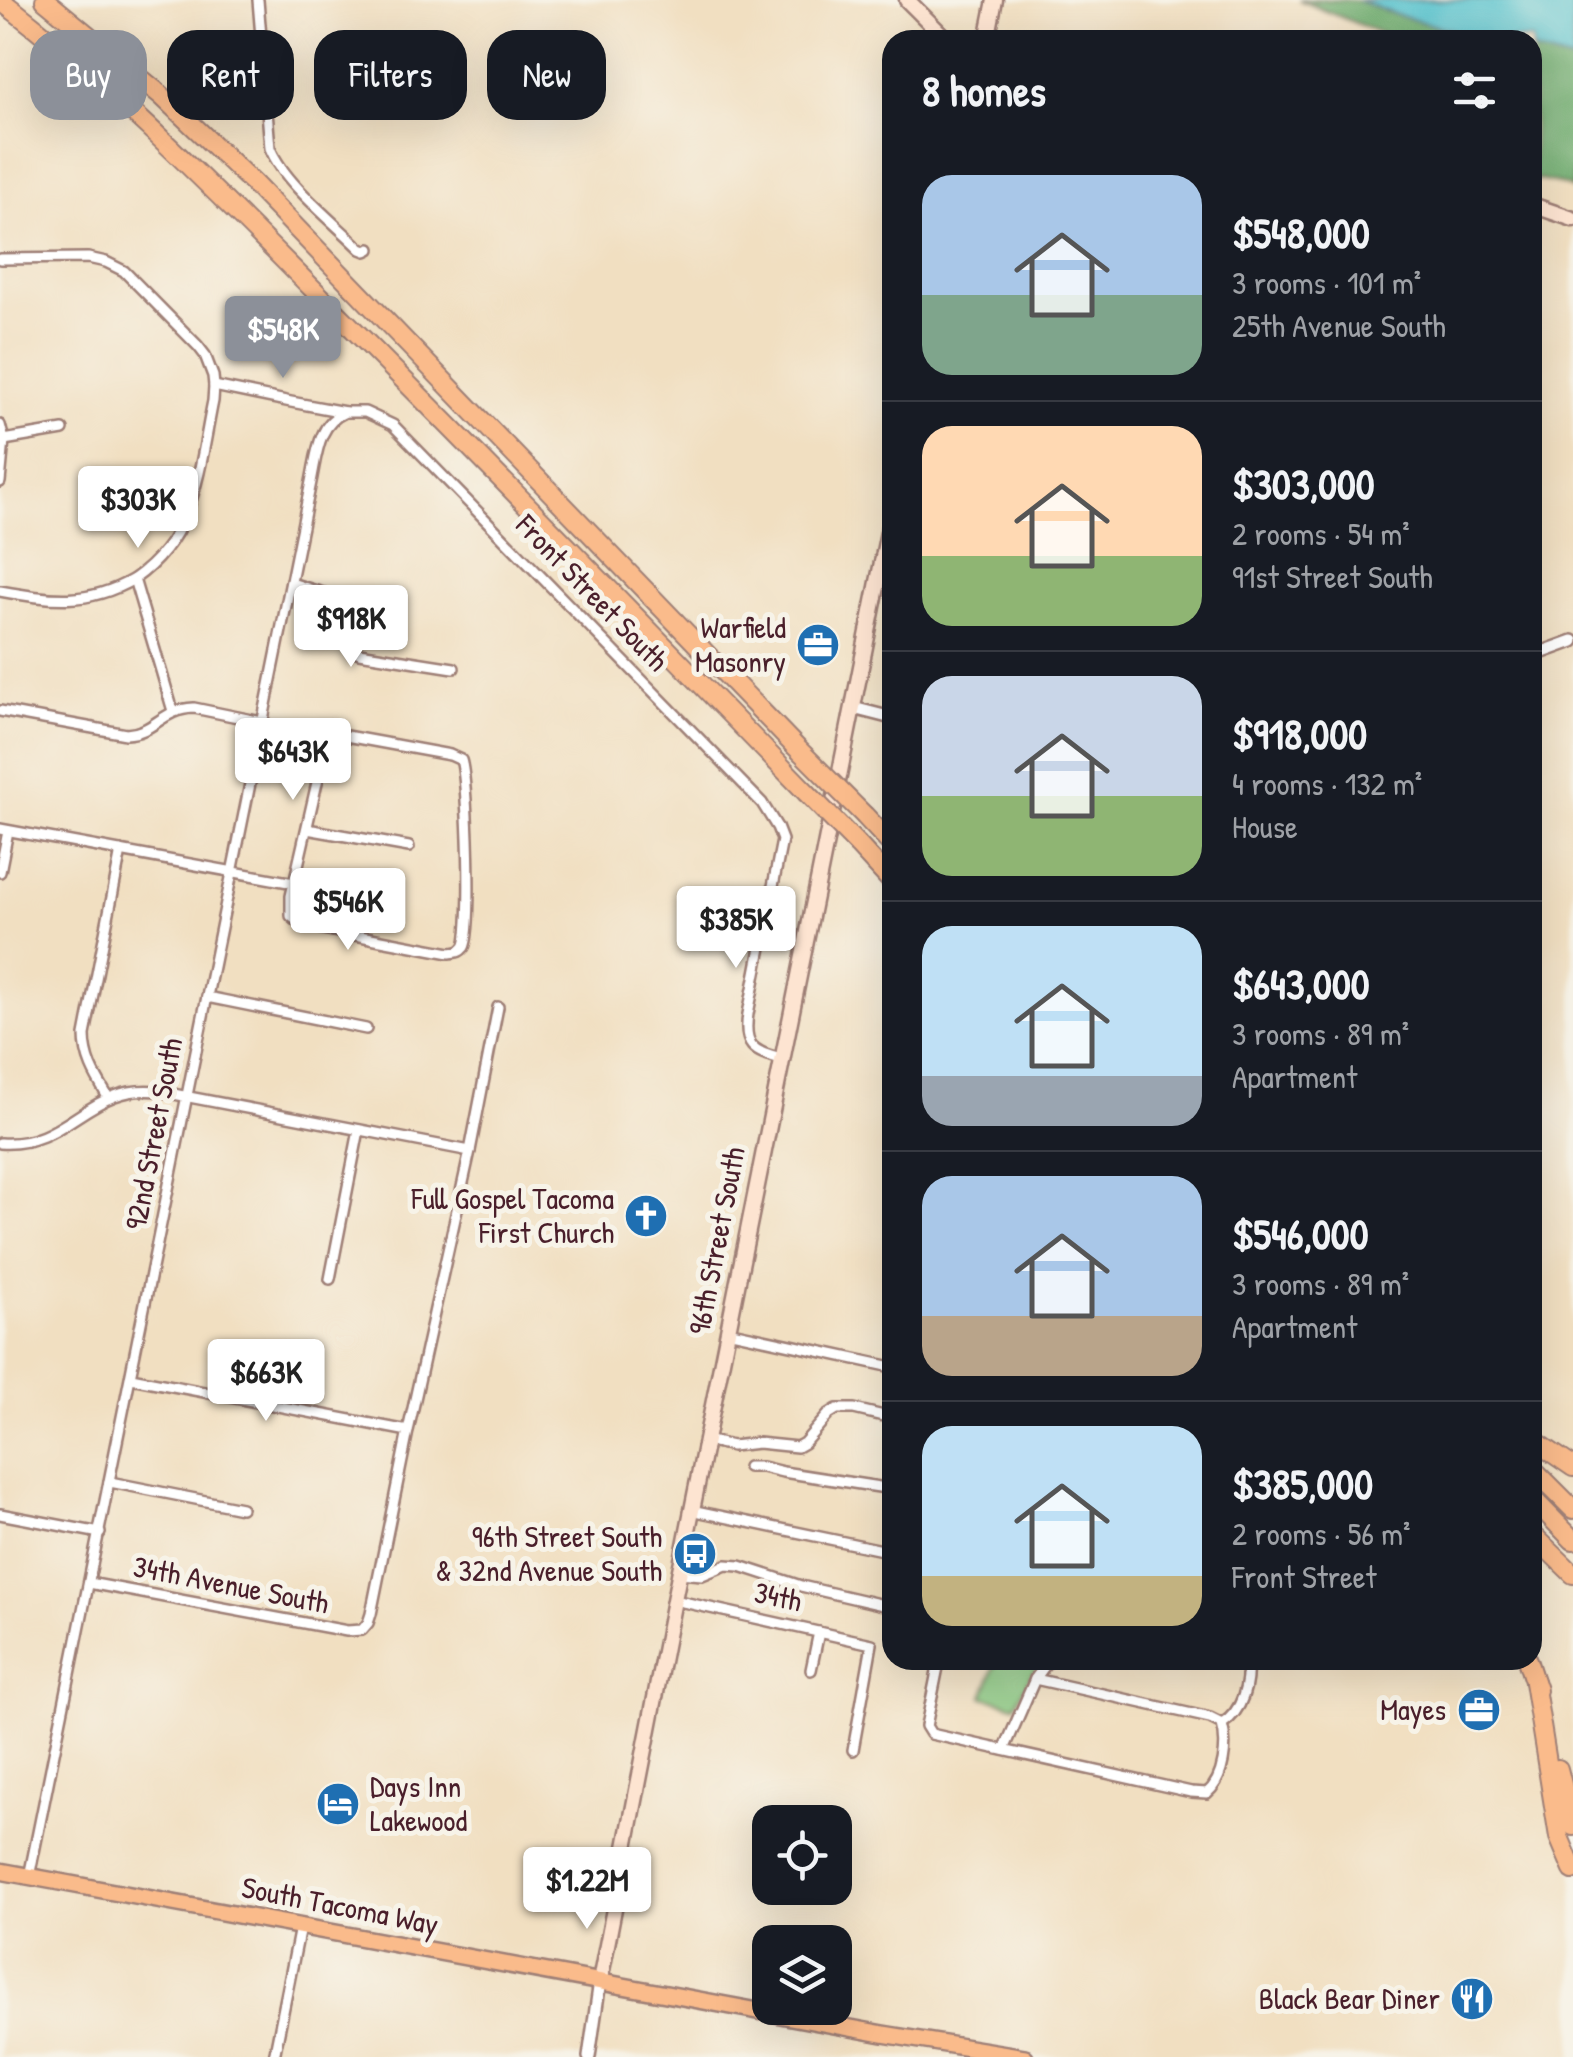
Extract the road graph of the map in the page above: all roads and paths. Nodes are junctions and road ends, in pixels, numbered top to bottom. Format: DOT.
graph roads {
  1 [pos="0,0"];
  2 [pos="45,0"];
  3 [pos="54,0"];
  4 [pos="258,0"];
  5 [pos="907,0"];
  6 [pos="995,0"];
  7 [pos="76,24"];
  8 [pos="938,30"];
  9 [pos="989,30"];
  10 [pos="1542,208"];
  11 [pos="1573,219"];
  12 [pos="370,249"];
  13 [pos="0,259"];
  14 [pos="214,386"];
  15 [pos="345,412"];
  16 [pos="0,425"];
  17 [pos="63,430"];
  18 [pos="4,440"];
  19 [pos="0,482"];
  20 [pos="882,562"];
  21 [pos="134,579"];
  22 [pos="292,583"];
  23 [pos="0,591"];
  24 [pos="1573,642"];
  25 [pos="1542,653"];
  26 [pos="454,668"];
  27 [pos="853,708"];
  28 [pos="0,711"];
  29 [pos="173,711"];
  30 [pos="882,715"];
  31 [pos="262,722"];
  32 [pos="308,829"];
  33 [pos="4,830"];
  34 [pos="882,834"];
  35 [pos="409,847"];
  36 [pos="121,851"];
  37 [pos="882,871"];
  38 [pos="0,872"];
  39 [pos="232,872"];
  40 [pos="294,883"];
  41 [pos="207,997"];
  42 [pos="498,1007"];
  43 [pos="366,1030"];
  44 [pos="782,1059"];
  45 [pos="187,1097"];
  46 [pos="108,1098"];
  47 [pos="359,1130"];
  48 [pos="0,1142"];
  49 [pos="470,1151"];
  50 [pos="330,1279"];
  51 [pos="727,1331"];
  52 [pos="882,1365"];
  53 [pos="130,1378"];
  54 [pos="882,1416"];
  55 [pos="408,1431"];
  56 [pos="705,1440"];
  57 [pos="1542,1446"];
  58 [pos="748,1467"];
  59 [pos="1573,1467"];
  60 [pos="1542,1478"];
  61 [pos="110,1482"];
  62 [pos="882,1487"];
  63 [pos="241,1508"];
  64 [pos="1542,1508"];
  65 [pos="1573,1508"];
  66 [pos="692,1510"];
  67 [pos="0,1514"];
  68 [pos="100,1533"];
  69 [pos="1573,1540"];
  70 [pos="1542,1544"];
  71 [pos="882,1550"];
  72 [pos="679,1573"];
  73 [pos="1573,1574"];
  74 [pos="89,1584"];
  75 [pos="674,1600"];
  76 [pos="882,1605"];
  77 [pos="819,1632"];
  78 [pos="811,1670"];
  79 [pos="937,1670"];
  80 [pos="1042,1670"];
  81 [pos="1247,1670"];
  82 [pos="1531,1670"];
  83 [pos="1035,1679"];
  84 [pos="1534,1682"];
  85 [pos="1222,1724"];
  86 [pos="852,1750"];
  87 [pos="1004,1750"];
  88 [pos="1573,1826"];
  89 [pos="1573,1870"];
  90 [pos="0,1871"];
  91 [pos="29,1877"];
  92 [pos="300,1927"];
  93 [pos="600,1981"];
  94 [pos="274,2057"];
  95 [pos="589,2057"];
  96 [pos="1025,2057"];
  1 -- 37 [label="highway, bridge"];
  2 -- 7 [label="highway"];
  3 -- 7 [label="highway"];
  4 -- 12 [label="street"];
  5 -- 8 [label="main road"];
  6 -- 9 [label="main road"];
  7 -- 34 [label="highway, bridge"];
  10 -- 11 [label="main road"];
  13 -- 14 [label="street"];
  14 -- 15 [label="street, Front Street South"];
  14 -- 21 [label="street"];
  15 -- 22 [label="street, 92nd Street South"];
  15 -- 44 [label="street, Front Street South"];
  16 -- 18 [label="street"];
  17 -- 18 [label="street"];
  18 -- 19 [label="street"];
  20 -- 27 [label="main road, 96th Street South"];
  21 -- 23 [label="street"];
  21 -- 29 [label="street"];
  22 -- 26 [label="street"];
  22 -- 31 [label="street, 92nd Street South"];
  24 -- 25 [label="street"];
  27 -- 30 [label="street"];
  27 -- 44 [label="main road, 96th Street South"];
  28 -- 29 [label="street"];
  29 -- 31 [label="street"];
  31 -- 39 [label="street, 92nd Street South"];
  32 -- 35 [label="street"];
  32 -- 40 [label="street"];
  32 -- 40 [label="street"];
  33 -- 36 [label="street"];
  33 -- 38 [label="street"];
  36 -- 39 [label="street"];
  36 -- 46 [label="street"];
  39 -- 40 [label="street"];
  39 -- 41 [label="street, 92nd Street South"];
  41 -- 43 [label="street"];
  41 -- 45 [label="street, 92nd Street South"];
  42 -- 49 [label="street"];
  44 -- 51 [label="main road, 96th Street South"];
  45 -- 46 [label="street"];
  45 -- 47 [label="street"];
  45 -- 53 [label="street, 92nd Street South"];
  46 -- 48 [label="street"];
  47 -- 49 [label="street"];
  47 -- 50 [label="street"];
  49 -- 55 [label="street"];
  51 -- 52 [label="street"];
  51 -- 56 [label="main road, 96th Street South"];
  53 -- 55 [label="street"];
  53 -- 61 [label="street, 92nd Street South"];
  54 -- 56 [label="street"];
  55 -- 74 [label="street, 34th Avenue South"];
  56 -- 66 [label="main road, 96th Street South"];
  57 -- 59 [label="highway"];
  58 -- 62 [label="street"];
  60 -- 65 [label="highway"];
  61 -- 63 [label="street"];
  61 -- 68 [label="street, 92nd Street South"];
  64 -- 69 [label="highway"];
  66 -- 71 [label="street"];
  66 -- 72 [label="main road, 96th Street South"];
  67 -- 68 [label="street, 34th Avenue South"];
  68 -- 74 [label="street, 92nd Street South"];
  70 -- 73 [label="highway"];
  72 -- 75 [label="main road, 96th Street South"];
  72 -- 76 [label="street"];
  74 -- 91 [label="street, 92nd Street South"];
  75 -- 77 [label="street, 34th"];
  75 -- 93 [label="main road, 96th Street South"];
  77 -- 78 [label="street"];
  77 -- 86 [label="street, 34th"];
  79 -- 87 [label="street"];
  80 -- 83 [label="street"];
  81 -- 85 [label="street"];
  82 -- 84 [label="highway"];
  83 -- 85 [label="street"];
  83 -- 87 [label="street"];
  84 -- 88 [label="highway"];
  84 -- 89 [label="highway"];
  85 -- 87 [label="street"];
  90 -- 91 [label="main road, South Tacoma Way"];
  91 -- 92 [label="main road, South Tacoma Way"];
  92 -- 93 [label="main road, South Tacoma Way"];
  92 -- 94 [label="street"];
  93 -- 95 [label="street"];
  93 -- 96 [label="main road, South Tacoma Way"];
}
